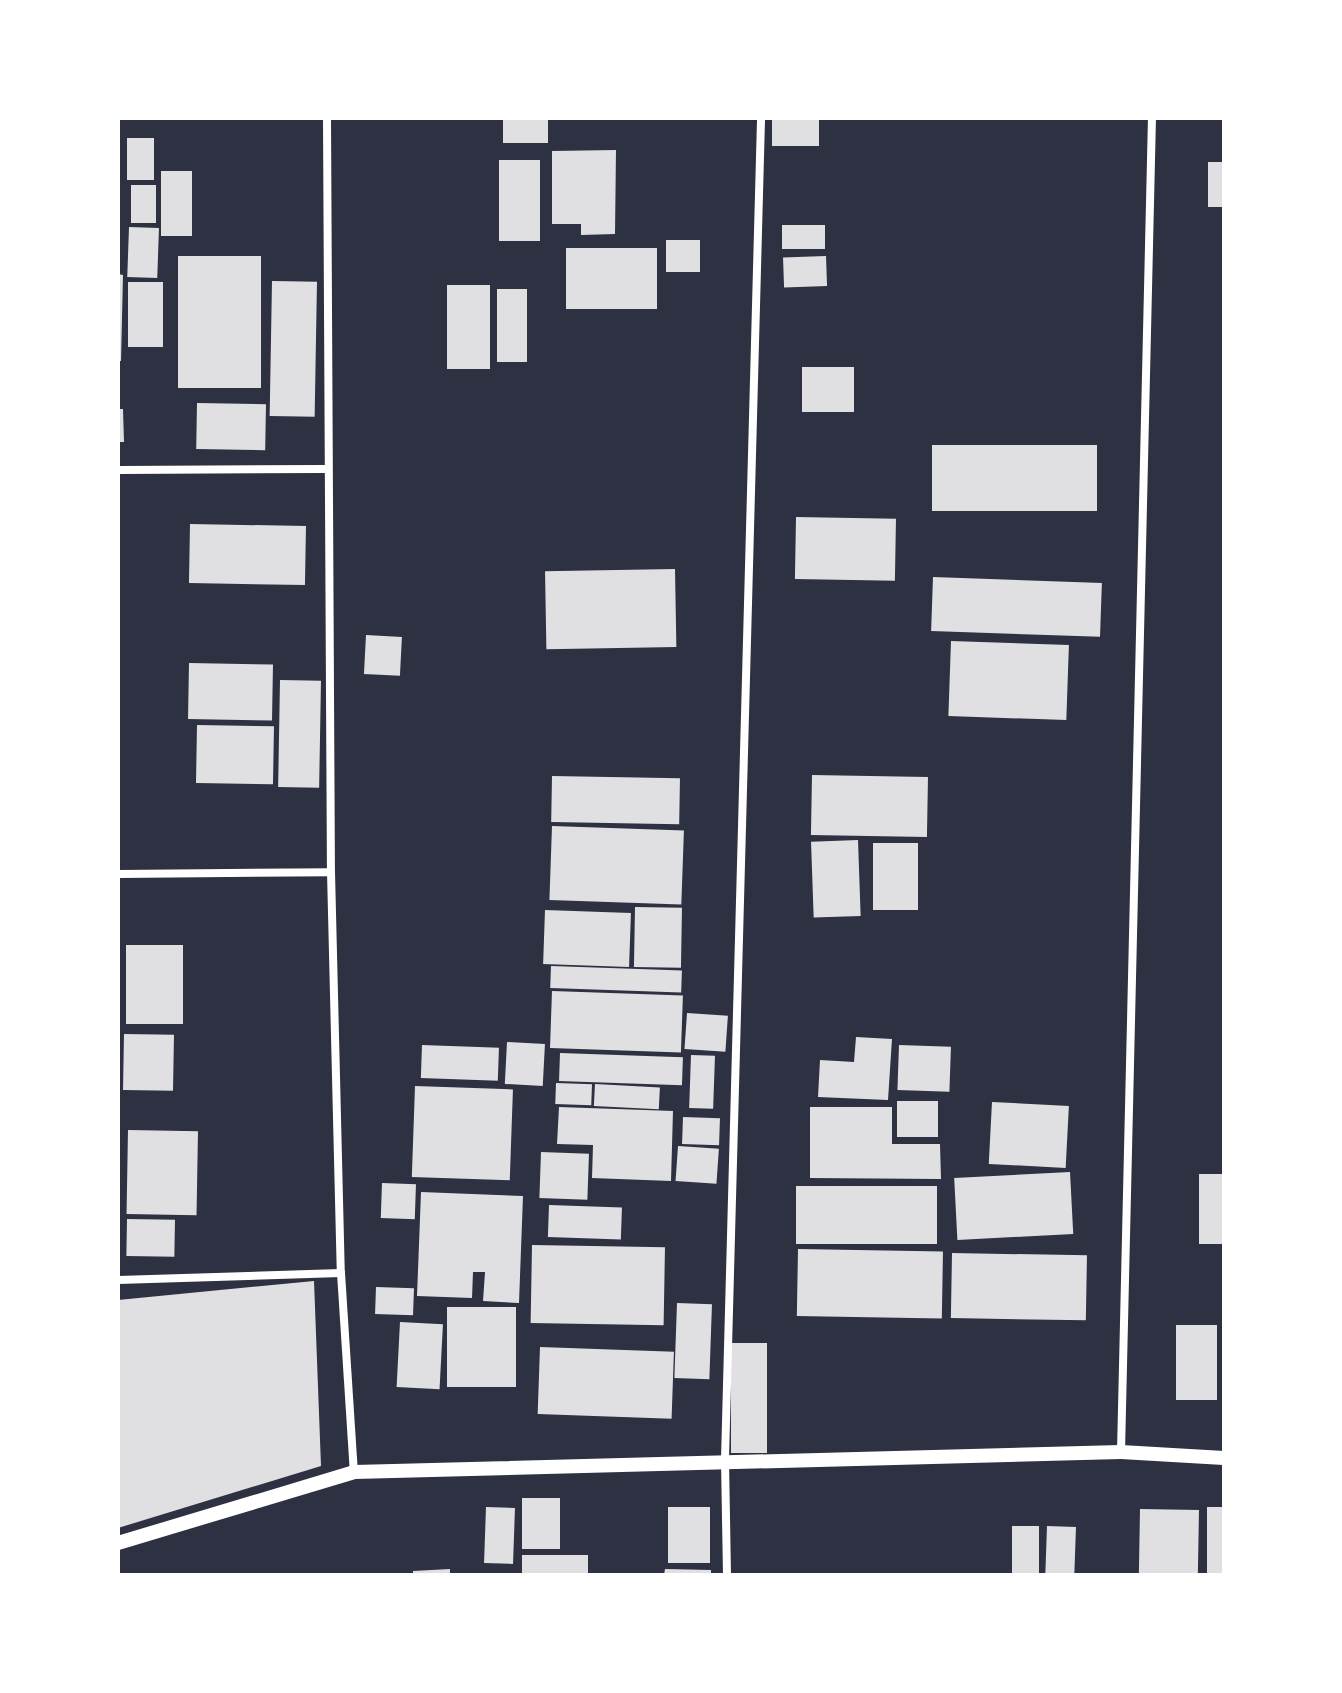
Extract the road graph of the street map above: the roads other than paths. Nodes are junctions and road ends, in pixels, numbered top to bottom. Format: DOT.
graph roads {
  1 [pos="327,118"];
  2 [pos="761,118"];
  3 [pos="1152,118"];
  4 [pos="326,469"];
  5 [pos="118,470"];
  6 [pos="331,872"];
  7 [pos="118,874"];
  8 [pos="341,1273"];
  9 [pos="118,1280"];
  10 [pos="1121,1452"];
  11 [pos="1224,1458"];
  12 [pos="725,1459"];
  13 [pos="354,1472"];
  14 [pos="118,1543"];
  15 [pos="727,1575"];
  1 -- 4 [label="street"];
  2 -- 12 [label="street"];
  3 -- 10 [label="street"];
  4 -- 5 [label="street"];
  4 -- 6 [label="street"];
  6 -- 7 [label="street"];
  6 -- 8 [label="street"];
  8 -- 9 [label="street"];
  8 -- 13 [label="street"];
  10 -- 11 [label="street"];
  10 -- 12 [label="street"];
  12 -- 13 [label="street"];
  12 -- 15 [label="street"];
  13 -- 14 [label="street"];
}
